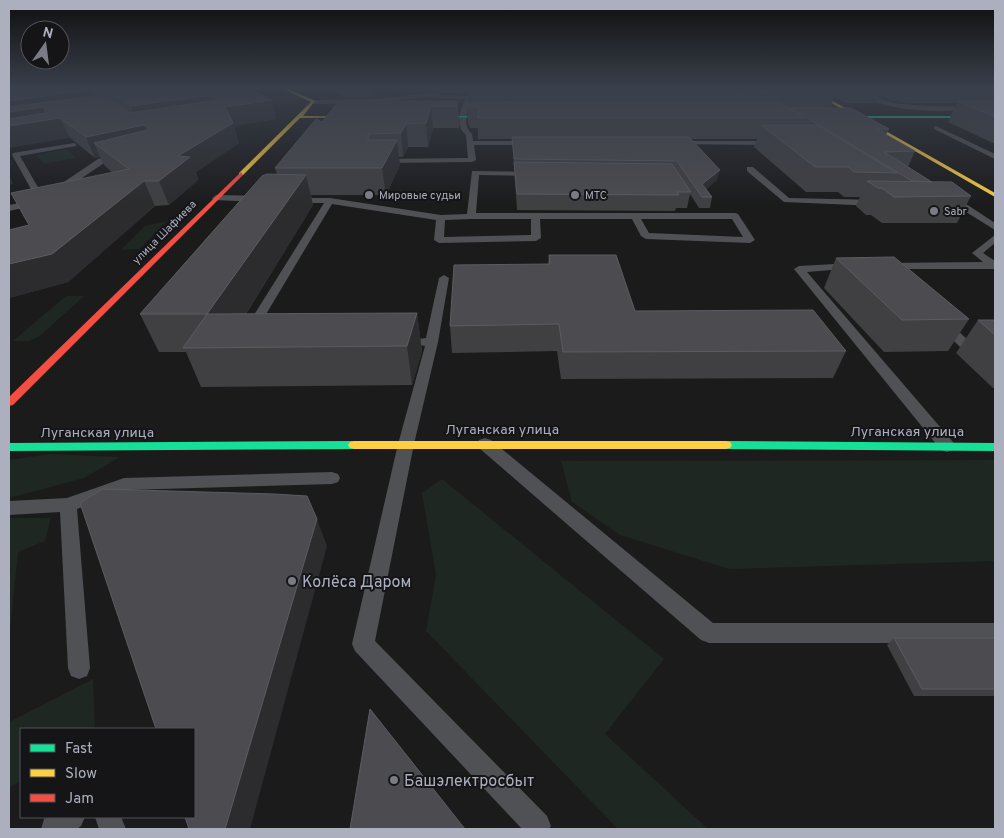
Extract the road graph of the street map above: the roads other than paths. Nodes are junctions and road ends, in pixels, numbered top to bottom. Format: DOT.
graph roads {
  1 [pos="288,127"];
  2 [pos="464,127"];
  3 [pos="874,127"];
  4 [pos="897,127"];
  5 [pos="936,128"];
  6 [pos="470,143"];
  7 [pos="539,143"];
  8 [pos="666,143"];
  9 [pos="783,143"];
  10 [pos="74,145"];
  11 [pos="943,152"];
  12 [pos="127,155"];
  13 [pos="995,157"];
  14 [pos="376,161"];
  15 [pos="750,169"];
  16 [pos="544,174"];
  17 [pos="70,195"];
  18 [pos="995,195"];
  19 [pos="216,198"];
  20 [pos="42,201"];
  21 [pos="330,201"];
  22 [pos="883,203"];
  23 [pos="941,204"];
  24 [pos="9,208"];
  25 [pos="471,216"];
  26 [pos="535,217"];
  27 [pos="636,217"];
  28 [pos="441,218"];
  29 [pos="995,227"];
  30 [pos="995,238"];
  31 [pos="872,266"];
  32 [pos="994,266"];
  33 [pos="444,278"];
  34 [pos="895,279"];
  35 [pos="930,312"];
  36 [pos="413,342"];
  37 [pos="432,342"];
  38 [pos="242,343"];
  39 [pos="995,344"];
  40 [pos="9,403"];
  41 [pos="406,444"];
  42 [pos="485,444"];
  43 [pos="947,446"];
  44 [pos="995,446"];
  45 [pos="9,447"];
  46 [pos="332,478"];
  47 [pos="68,505"];
  48 [pos="9,508"];
  49 [pos="995,633"];
  50 [pos="79,668"];
  51 [pos="70,818"];
  52 [pos="537,826"];
  53 [pos="54,829"];
  1 -- 19 [label="street, улица Шафиева"];
  2 -- 6 [label="lane"];
  3 -- 18 [label="street"];
  4 -- 11 [label="street"];
  5 -- 13 [label="lane"];
  6 -- 7 [label="lane"];
  6 -- 14 [label="lane"];
  8 -- 9 [label="lane"];
  10 -- 20 [label="lane"];
  12 -- 20 [label="lane"];
  15 -- 22 [label="lane"];
  16 -- 25 [label="lane"];
  17 -- 20 [label="lane"];
  19 -- 21 [label="lane"];
  19 -- 40 [label="street, улица Шафиева"];
  20 -- 24 [label="lane"];
  21 -- 28 [label="lane"];
  21 -- 38 [label="lane"];
  23 -- 29 [label="lane"];
  25 -- 26 [label="lane"];
  25 -- 28 [label="lane"];
  26 -- 27 [label="lane"];
  26 -- 28 [label="lane"];
  27 -- 27 [label="lane"];
  30 -- 32 [label="lane"];
  31 -- 32 [label="lane"];
  31 -- 34 [label="lane"];
  31 -- 43 [label="lane"];
  33 -- 37 [label="lane"];
  35 -- 39 [label="lane"];
  36 -- 37 [label="lane"];
  37 -- 41 [label="lane"];
  41 -- 42 [label="street, Луганская улица"];
  41 -- 45 [label="street, Луганская улица"];
  41 -- 52 [label="lane"];
  42 -- 43 [label="street, Луганская улица"];
  42 -- 49 [label="lane"];
  43 -- 44 [label="street, Луганская улица"];
  46 -- 47 [label="lane"];
  47 -- 48 [label="lane"];
  47 -- 50 [label="lane"];
  51 -- 53 [label="lane"];
}
